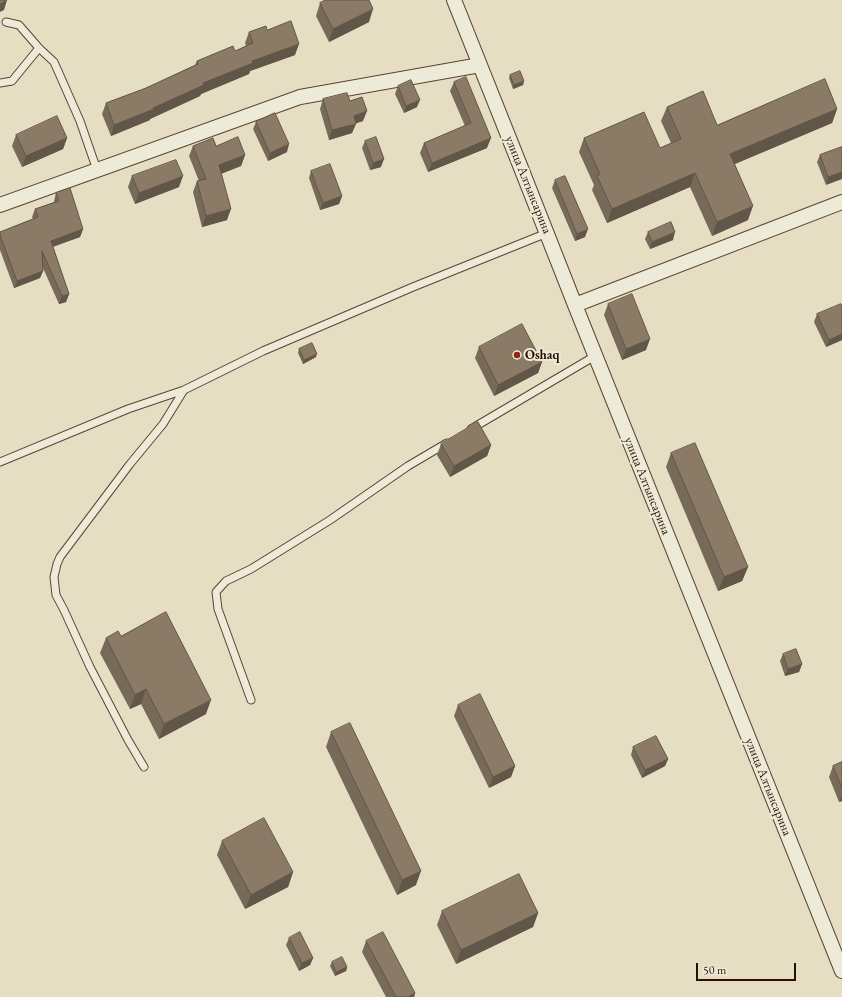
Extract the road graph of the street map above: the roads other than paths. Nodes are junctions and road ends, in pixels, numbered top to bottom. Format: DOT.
graph roads {
  1 [pos="454,0"];
  2 [pos="6,22"];
  3 [pos="39,48"];
  4 [pos="480,65"];
  5 [pos="0,83"];
  6 [pos="97,170"];
  7 [pos="842,202"];
  8 [pos="0,205"];
  9 [pos="547,233"];
  10 [pos="575,305"];
  11 [pos="595,356"];
  12 [pos="184,390"];
  13 [pos="0,462"];
  14 [pos="251,700"];
  15 [pos="144,766"];
  16 [pos="841,968"];
  1 -- 4 [label="street, улица Алтынсарина"];
  2 -- 3 [label="lane"];
  3 -- 5 [label="lane"];
  3 -- 6 [label="lane"];
  4 -- 6 [label="street"];
  4 -- 9 [label="street, улица Алтынсарина"];
  6 -- 8 [label="street"];
  7 -- 10 [label="street"];
  9 -- 10 [label="street, улица Алтынсарина"];
  9 -- 12 [label="lane"];
  10 -- 11 [label="street, улица Алтынсарина"];
  11 -- 14 [label="lane"];
  11 -- 16 [label="street, улица Алтынсарина"];
  12 -- 13 [label="lane"];
  12 -- 15 [label="lane"];
}
